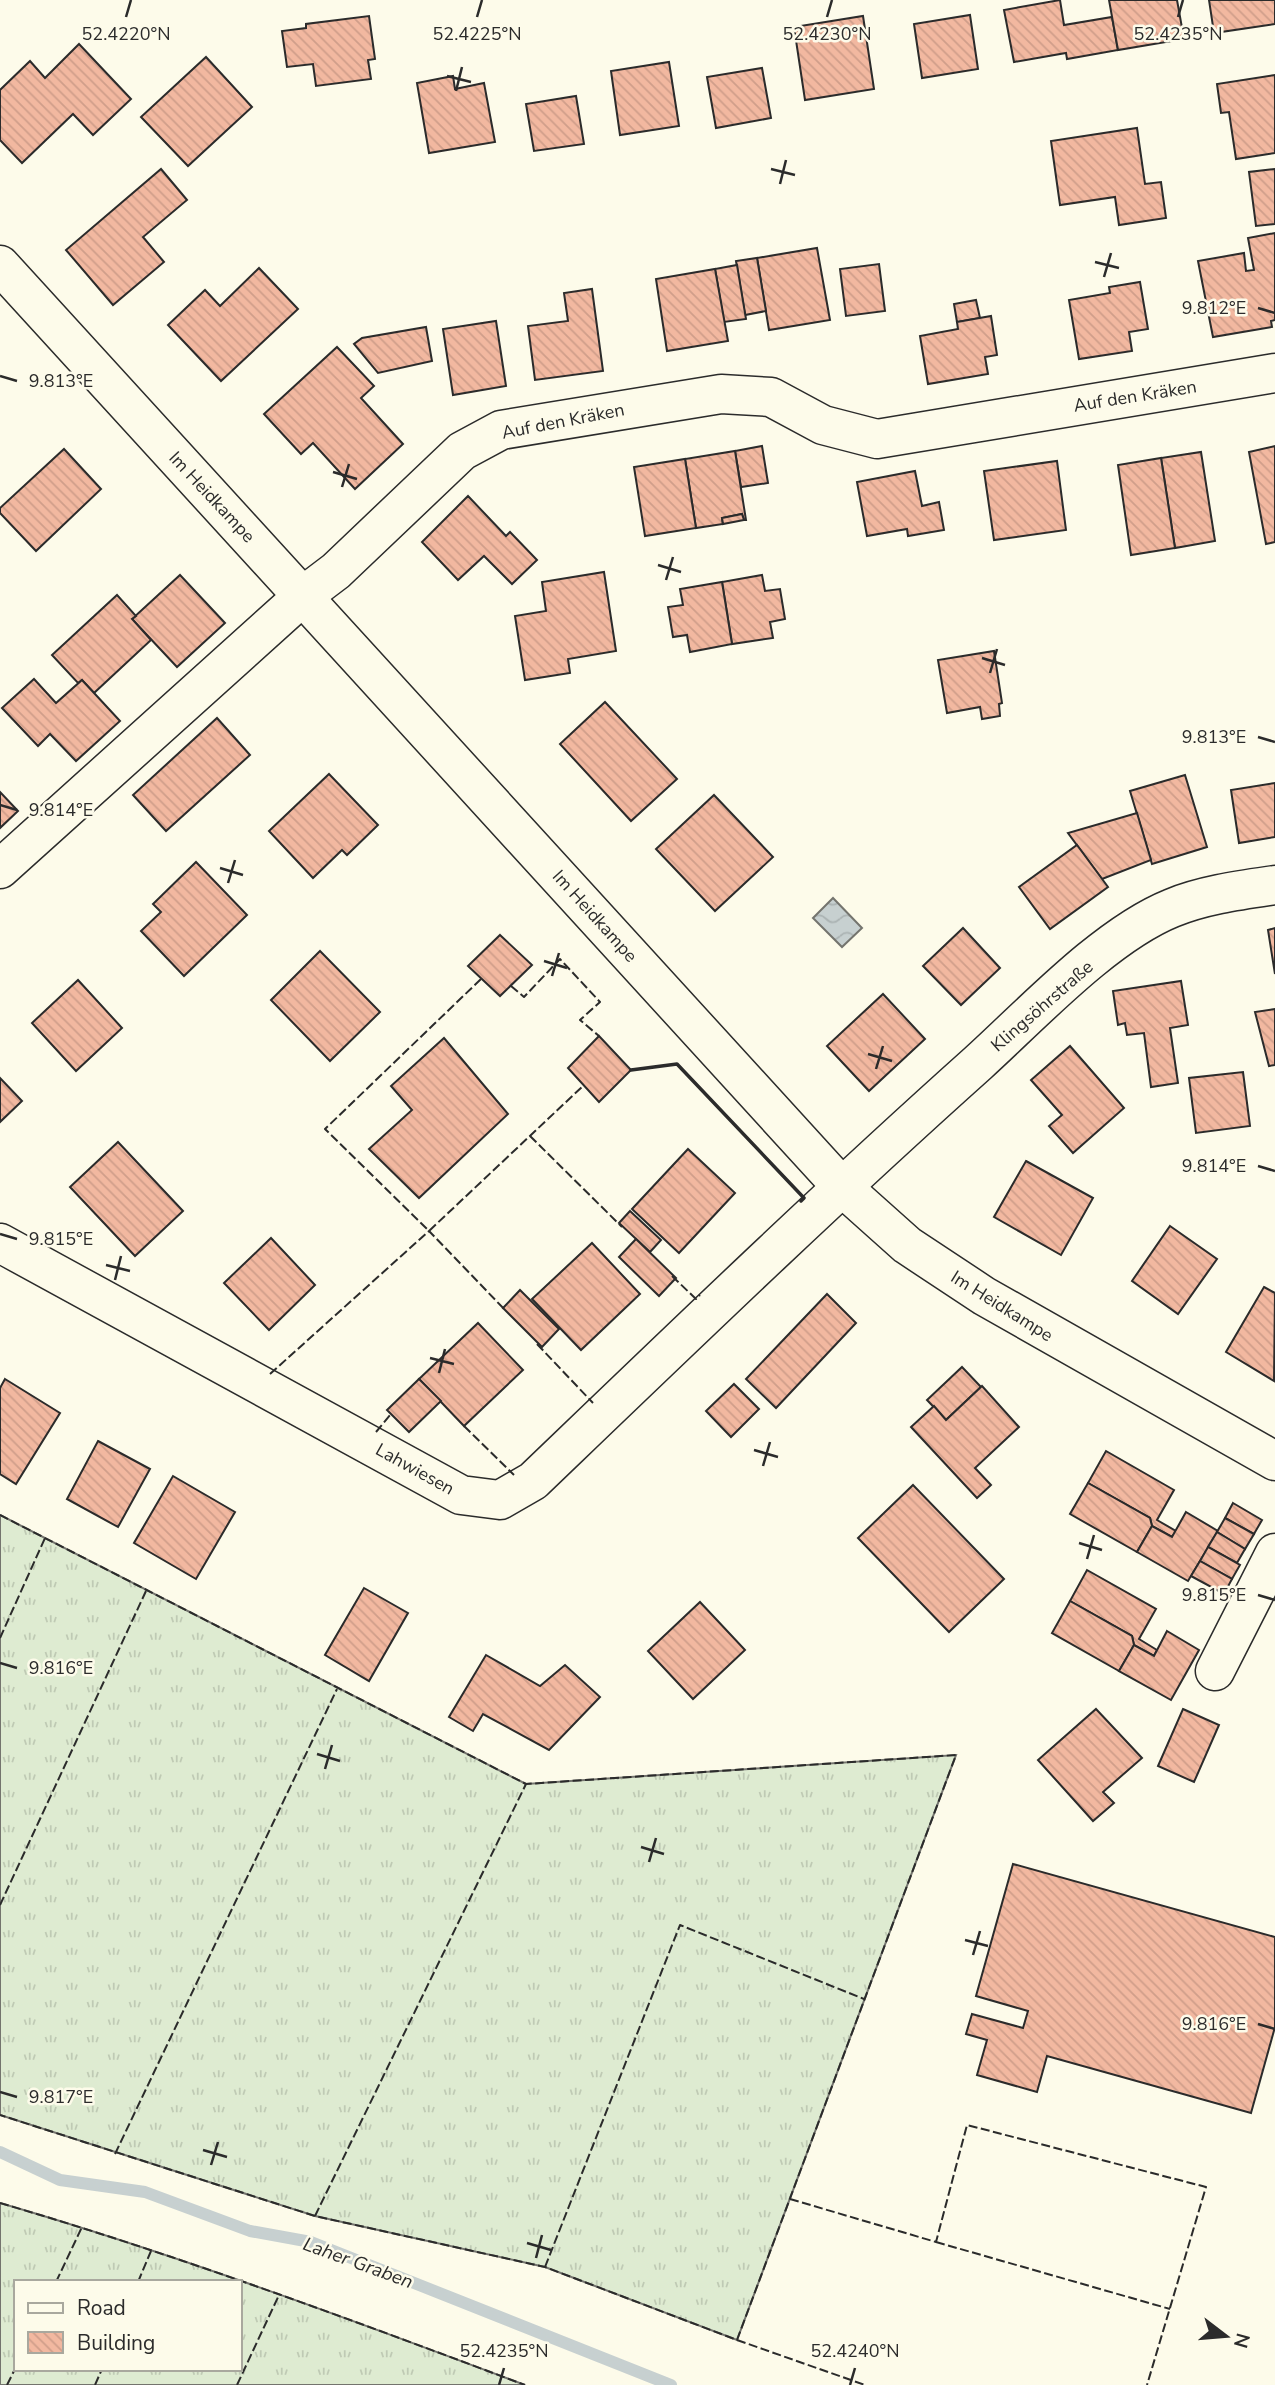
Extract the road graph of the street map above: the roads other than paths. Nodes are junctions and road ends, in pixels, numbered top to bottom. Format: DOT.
graph roads {
  1 [pos="0,265"];
  2 [pos="1275,373"];
  3 [pos="303,596"];
  4 [pos="0,869"];
  5 [pos="1275,885"];
  6 [pos="841,1186"];
  7 [pos="0,1243"];
  8 [pos="1275,1461"];
  9 [pos="1275,1553"];
  10 [pos="1215,1671"];
  1 -- 3 [label="street, Im Heidkampe"];
  2 -- 3 [label="street, Auf den Kräken"];
  3 -- 4 [label="street, Auf den Kräken"];
  3 -- 6 [label="street, Im Heidkampe"];
  5 -- 6 [label="street, Klingsöhrstraße"];
  6 -- 7 [label="street, Lahwiesen"];
  6 -- 8 [label="street, Im Heidkampe"];
  9 -- 10 [label="street"];
}
